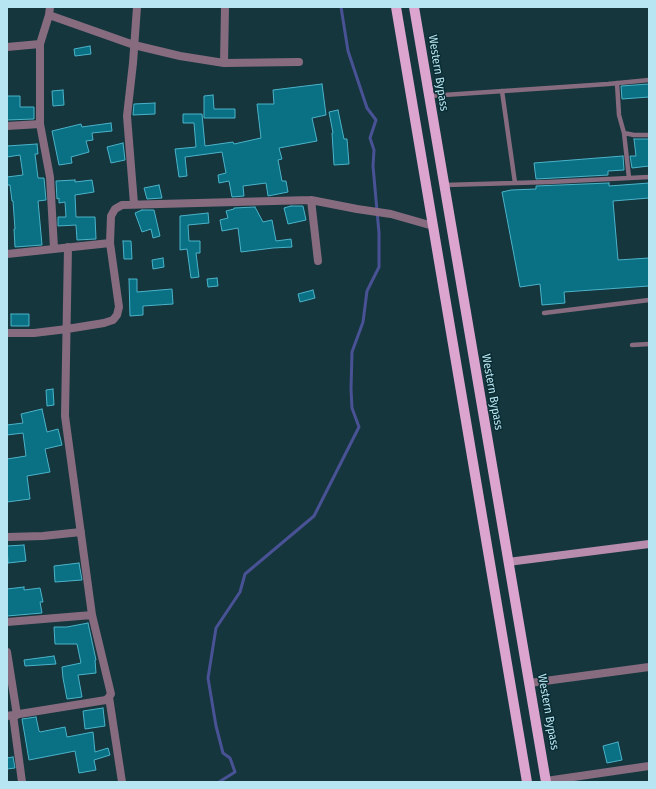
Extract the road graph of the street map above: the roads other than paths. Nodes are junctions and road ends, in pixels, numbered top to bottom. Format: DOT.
graph roads {
  1 [pos="137,7"];
  2 [pos="225,7"];
  3 [pos="396,7"];
  4 [pos="414,7"];
  5 [pos="50,11"];
  6 [pos="40,44"];
  7 [pos="134,45"];
  8 [pos="7,47"];
  9 [pos="299,62"];
  10 [pos="224,63"];
  11 [pos="649,80"];
  12 [pos="617,83"];
  13 [pos="502,91"];
  14 [pos="429,96"];
  15 [pos="40,124"];
  16 [pos="7,126"];
  17 [pos="624,133"];
  18 [pos="649,134"];
  19 [pos="649,177"];
  20 [pos="629,178"];
  21 [pos="515,183"];
  22 [pos="444,185"];
  23 [pos="312,200"];
  24 [pos="134,204"];
  25 [pos="432,226"];
  26 [pos="110,243"];
  27 [pos="68,247"];
  28 [pos="54,248"];
  29 [pos="7,252"];
  30 [pos="318,261"];
  31 [pos="649,300"];
  32 [pos="544,313"];
  33 [pos="67,329"];
  34 [pos="7,333"];
  35 [pos="649,344"];
  36 [pos="632,345"];
  37 [pos="81,532"];
  38 [pos="7,537"];
  39 [pos="649,544"];
  40 [pos="508,562"];
  41 [pos="92,615"];
  42 [pos="7,622"];
  43 [pos="7,652"];
  44 [pos="649,667"];
  45 [pos="8,672"];
  46 [pos="530,683"];
  47 [pos="109,697"];
  48 [pos="12,715"];
  49 [pos="649,766"];
  50 [pos="546,781"];
  51 [pos="22,782"];
  52 [pos="122,782"];
  53 [pos="527,782"];
  1 -- 7 [label="street"];
  2 -- 10 [label="street"];
  3 -- 25 [label="main road"];
  4 -- 14 [label="main road, Western Bypass"];
  5 -- 6 [label="street"];
  5 -- 7 [label="street"];
  6 -- 8 [label="street"];
  6 -- 15 [label="street"];
  7 -- 10 [label="street"];
  7 -- 24 [label="street"];
  9 -- 10 [label="street"];
  11 -- 12 [label="lane"];
  12 -- 13 [label="lane"];
  12 -- 17 [label="lane"];
  13 -- 14 [label="lane"];
  13 -- 21 [label="lane"];
  14 -- 22 [label="main road, Western Bypass"];
  15 -- 16 [label="street"];
  15 -- 28 [label="street"];
  17 -- 18 [label="lane"];
  17 -- 20 [label="lane"];
  19 -- 20 [label="lane"];
  20 -- 21 [label="lane"];
  21 -- 22 [label="lane"];
  22 -- 40 [label="main road, Western Bypass"];
  23 -- 24 [label="street"];
  23 -- 25 [label="street"];
  23 -- 30 [label="street"];
  24 -- 26 [label="street"];
  25 -- 53 [label="main road"];
  26 -- 27 [label="street"];
  26 -- 33 [label="street"];
  27 -- 28 [label="street"];
  27 -- 33 [label="street"];
  28 -- 29 [label="street"];
  31 -- 32 [label="lane"];
  33 -- 34 [label="street"];
  33 -- 37 [label="street"];
  35 -- 36 [label="lane"];
  37 -- 38 [label="street"];
  37 -- 41 [label="street"];
  39 -- 40 [label="street"];
  40 -- 46 [label="main road, Western Bypass"];
  41 -- 42 [label="street"];
  41 -- 47 [label="street"];
  43 -- 45 [label="street"];
  44 -- 46 [label="street"];
  45 -- 48 [label="street"];
  46 -- 50 [label="main road, Western Bypass"];
  47 -- 48 [label="street"];
  47 -- 52 [label="street"];
  48 -- 51 [label="street"];
  49 -- 50 [label="street"];
}
